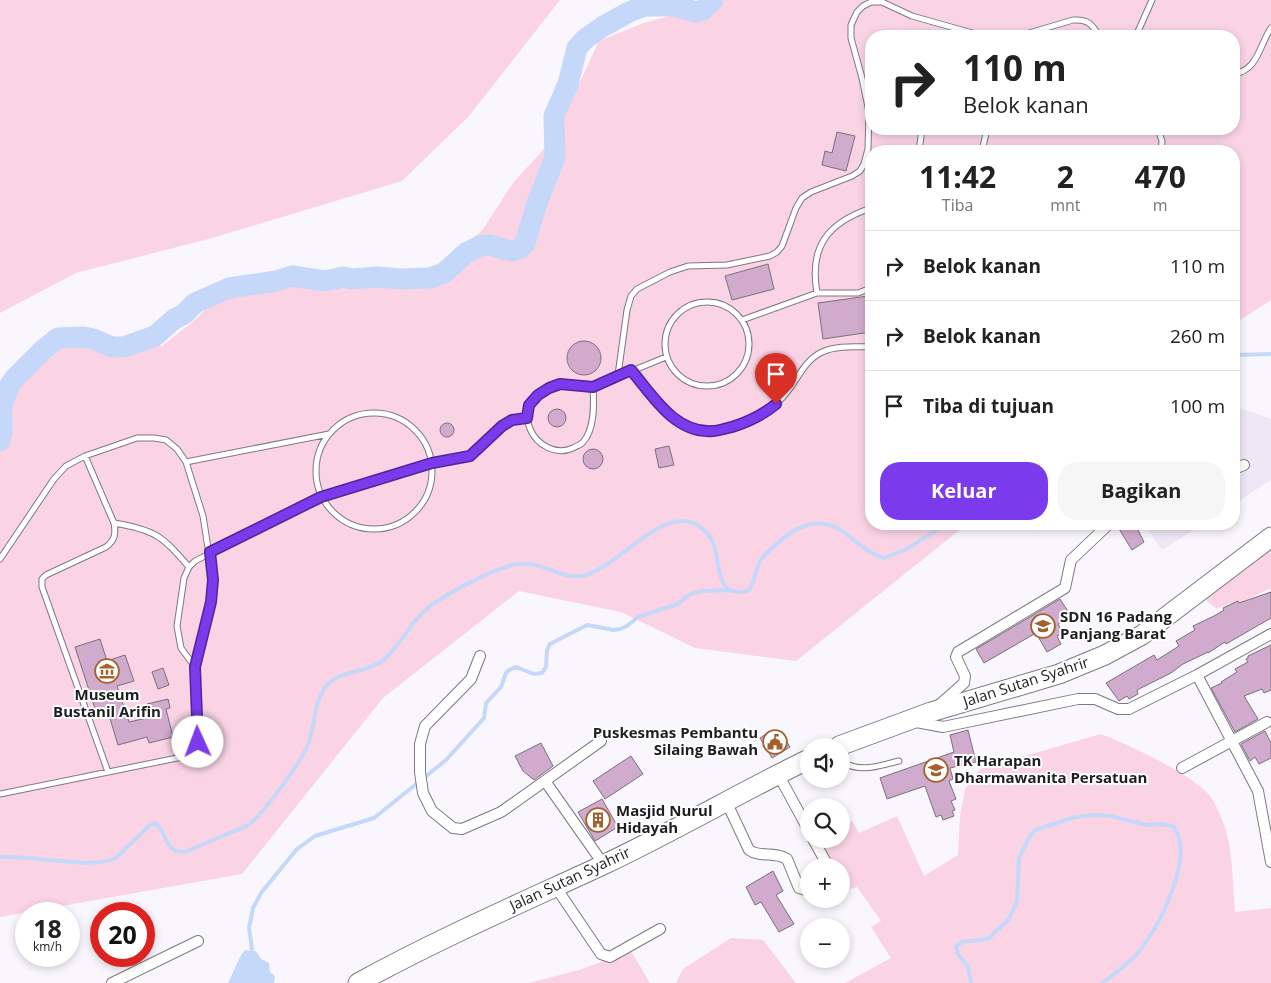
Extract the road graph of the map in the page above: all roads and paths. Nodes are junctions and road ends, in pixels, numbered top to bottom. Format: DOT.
graph roads {
  1 [pos="1152,0"];
  2 [pos="1271,28"];
  3 [pos="962,30"];
  4 [pos="1039,30"];
  5 [pos="1096,30"];
  6 [pos="1139,30"];
  7 [pos="1240,73"];
  8 [pos="865,93"];
  9 [pos="865,160"];
  10 [pos="865,210"];
  11 [pos="865,290"];
  12 [pos="817,293"];
  13 [pos="742,320"];
  14 [pos="865,347"];
  15 [pos="666,357"];
  16 [pos="631,370"];
  17 [pos="618,375"];
  18 [pos="593,387"];
  19 [pos="527,418"];
  20 [pos="329,434"];
  21 [pos="85,456"];
  22 [pos="186,462"];
  23 [pos="432,463"];
  24 [pos="1244,465"];
  25 [pos="1240,467"];
  26 [pos="321,497"];
  27 [pos="114,523"];
  28 [pos="1103,530"];
  29 [pos="1271,537"];
  30 [pos="210,552"];
  31 [pos="0,559"];
  32 [pos="190,567"];
  33 [pos="1271,634"];
  34 [pos="480,656"];
  35 [pos="195,667"];
  36 [pos="1197,675"];
  37 [pos="931,712"];
  38 [pos="911,721"];
  39 [pos="1267,722"];
  40 [pos="601,741"];
  41 [pos="850,742"];
  42 [pos="1232,742"];
  43 [pos="899,761"];
  44 [pos="800,764"];
  45 [pos="850,766"];
  46 [pos="1182,768"];
  47 [pos="108,772"];
  48 [pos="778,774"];
  49 [pos="545,781"];
  50 [pos="0,794"];
  51 [pos="726,801"];
  52 [pos="800,814"];
  53 [pos="1271,862"];
  54 [pos="604,865"];
  55 [pos="555,886"];
  56 [pos="800,888"];
  57 [pos="660,929"];
  58 [pos="198,941"];
  59 [pos="112,983"];
  60 [pos="358,983"];
  1 -- 6 [label="lane"];
  2 -- 7 [label="lane"];
  3 -- 8 [label="lane"];
  4 -- 5 [label="lane"];
  9 -- 17 [label="lane"];
  10 -- 12 [label="lane"];
  11 -- 12 [label="lane"];
  12 -- 13 [label="lane"];
  13 -- 15 [label="lane"];
  13 -- 15 [label="lane"];
  14 -- 16 [label="lane"];
  15 -- 16 [label="lane"];
  16 -- 17 [label="lane"];
  17 -- 18 [label="lane"];
  18 -- 19 [label="lane"];
  18 -- 19 [label="lane"];
  19 -- 23 [label="lane"];
  20 -- 22 [label="lane"];
  20 -- 23 [label="lane"];
  20 -- 26 [label="lane"];
  21 -- 22 [label="lane"];
  21 -- 27 [label="lane"];
  21 -- 31 [label="lane"];
  22 -- 30 [label="lane"];
  23 -- 26 [label="lane"];
  23 -- 26 [label="lane"];
  24 -- 25 [label="street"];
  26 -- 30 [label="lane"];
  27 -- 32 [label="lane"];
  27 -- 47 [label="lane"];
  28 -- 37 [label="street"];
  29 -- 37 [label="highway, Jalan Sutan Syahrir"];
  30 -- 32 [label="lane"];
  30 -- 35 [label="lane"];
  32 -- 35 [label="lane"];
  33 -- 36 [label="street"];
  34 -- 49 [label="street"];
  35 -- 47 [label="lane"];
  36 -- 38 [label="street"];
  36 -- 42 [label="street"];
  37 -- 38 [label="highway, Jalan Sutan Syahrir"];
  38 -- 41 [label="highway, Jalan Sutan Syahrir"];
  39 -- 42 [label="street"];
  40 -- 49 [label="street"];
  42 -- 46 [label="street"];
  42 -- 53 [label="street"];
  43 -- 45 [label="lane"];
  44 -- 48 [label="highway, Jalan Sutan Syahrir"];
  47 -- 50 [label="lane"];
  48 -- 51 [label="highway, Jalan Sutan Syahrir"];
  48 -- 52 [label="street"];
  49 -- 54 [label="street"];
  51 -- 54 [label="highway, Jalan Sutan Syahrir"];
  51 -- 56 [label="street"];
  54 -- 55 [label="highway, Jalan Sutan Syahrir"];
  55 -- 57 [label="street"];
  55 -- 60 [label="highway, Jalan Sutan Syahrir"];
  58 -- 59 [label="street"];
}
